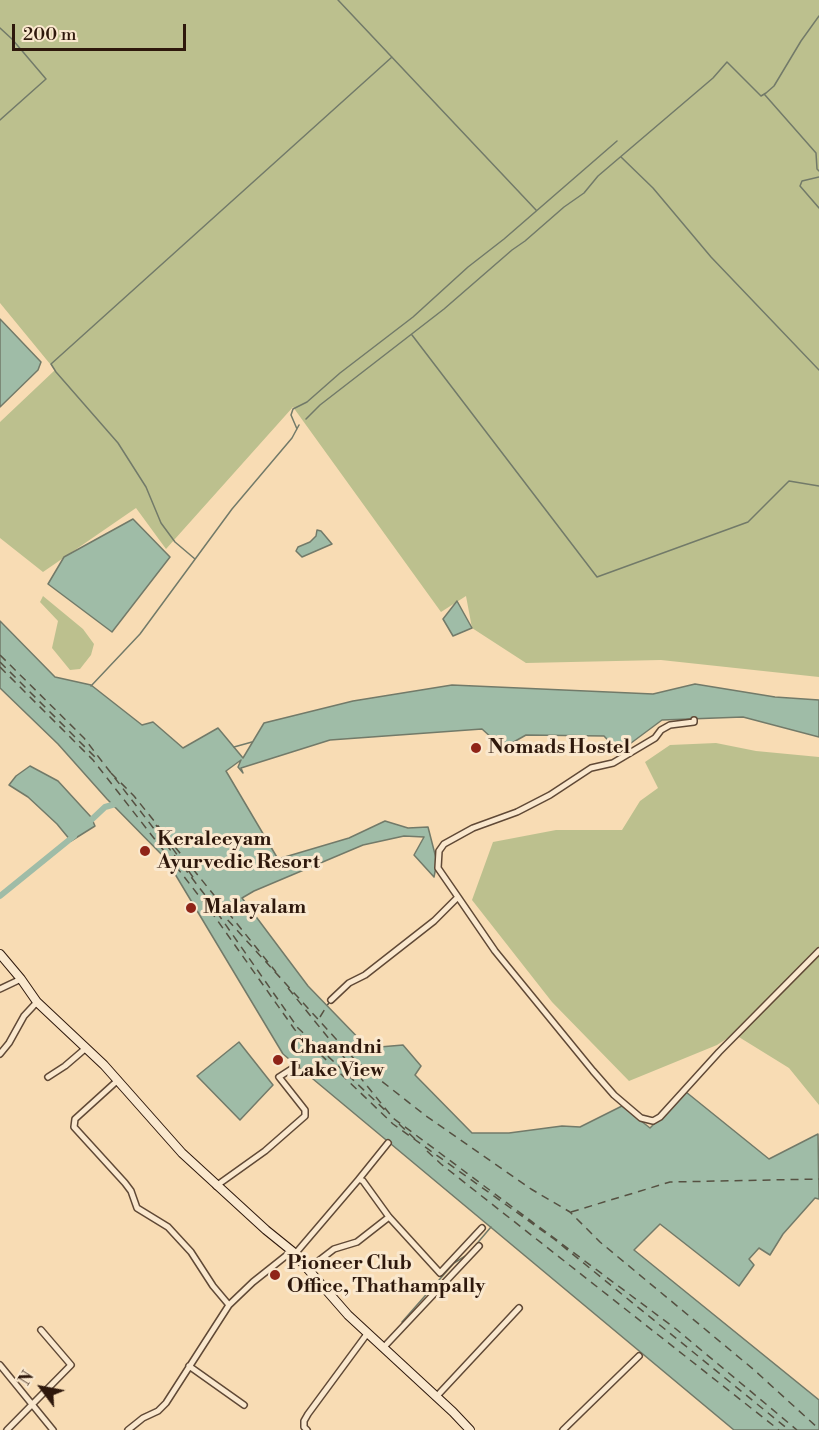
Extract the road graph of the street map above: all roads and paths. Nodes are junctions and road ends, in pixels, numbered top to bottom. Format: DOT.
graph roads {
  1 [pos="694,720"];
  2 [pos="458,897"];
  3 [pos="819,951"];
  4 [pos="0,954"];
  5 [pos="21,978"];
  6 [pos="0,989"];
  7 [pos="331,1000"];
  8 [pos="37,1002"];
  9 [pos="86,1048"];
  10 [pos="0,1054"];
  11 [pos="296,1066"];
  12 [pos="48,1077"];
  13 [pos="118,1080"];
  14 [pos="388,1143"];
  15 [pos="359,1179"];
  16 [pos="216,1186"];
  17 [pos="389,1217"];
  18 [pos="482,1228"];
  19 [pos="479,1246"];
  20 [pos="294,1253"];
  21 [pos="308,1269"];
  22 [pos="229,1305"];
  23 [pos="519,1308"];
  24 [pos="41,1330"];
  25 [pos="367,1334"];
  26 [pos="383,1348"];
  27 [pos="639,1356"];
  28 [pos="0,1365"];
  29 [pos="189,1366"];
  30 [pos="436,1396"];
  31 [pos="32,1405"];
  32 [pos="244,1405"];
  33 [pos="7,1430"];
  34 [pos="53,1430"];
  35 [pos="129,1430"];
  36 [pos="307,1430"];
  37 [pos="470,1430"];
  38 [pos="563,1430"];
  1 -- 2 [label="street"];
  2 -- 3 [label="street"];
  2 -- 7 [label="street"];
  4 -- 5 [label="main road"];
  5 -- 6 [label="street"];
  5 -- 8 [label="main road"];
  8 -- 9 [label="main road"];
  8 -- 10 [label="street"];
  9 -- 12 [label="street"];
  9 -- 13 [label="main road"];
  11 -- 16 [label="street"];
  13 -- 16 [label="main road"];
  13 -- 22 [label="street"];
  14 -- 15 [label="street"];
  15 -- 17 [label="street"];
  15 -- 20 [label="street"];
  16 -- 20 [label="main road"];
  17 -- 18 [label="street"];
  17 -- 21 [label="street"];
  19 -- 26 [label="street"];
  20 -- 21 [label="main road"];
  20 -- 22 [label="street"];
  21 -- 25 [label="main road"];
  22 -- 29 [label="street"];
  23 -- 30 [label="street"];
  24 -- 31 [label="street"];
  25 -- 26 [label="main road"];
  25 -- 36 [label="street"];
  26 -- 30 [label="main road"];
  27 -- 38 [label="street"];
  28 -- 31 [label="street"];
  29 -- 32 [label="street"];
  29 -- 35 [label="street"];
  30 -- 37 [label="main road"];
  31 -- 33 [label="street"];
  31 -- 34 [label="street"];
}
